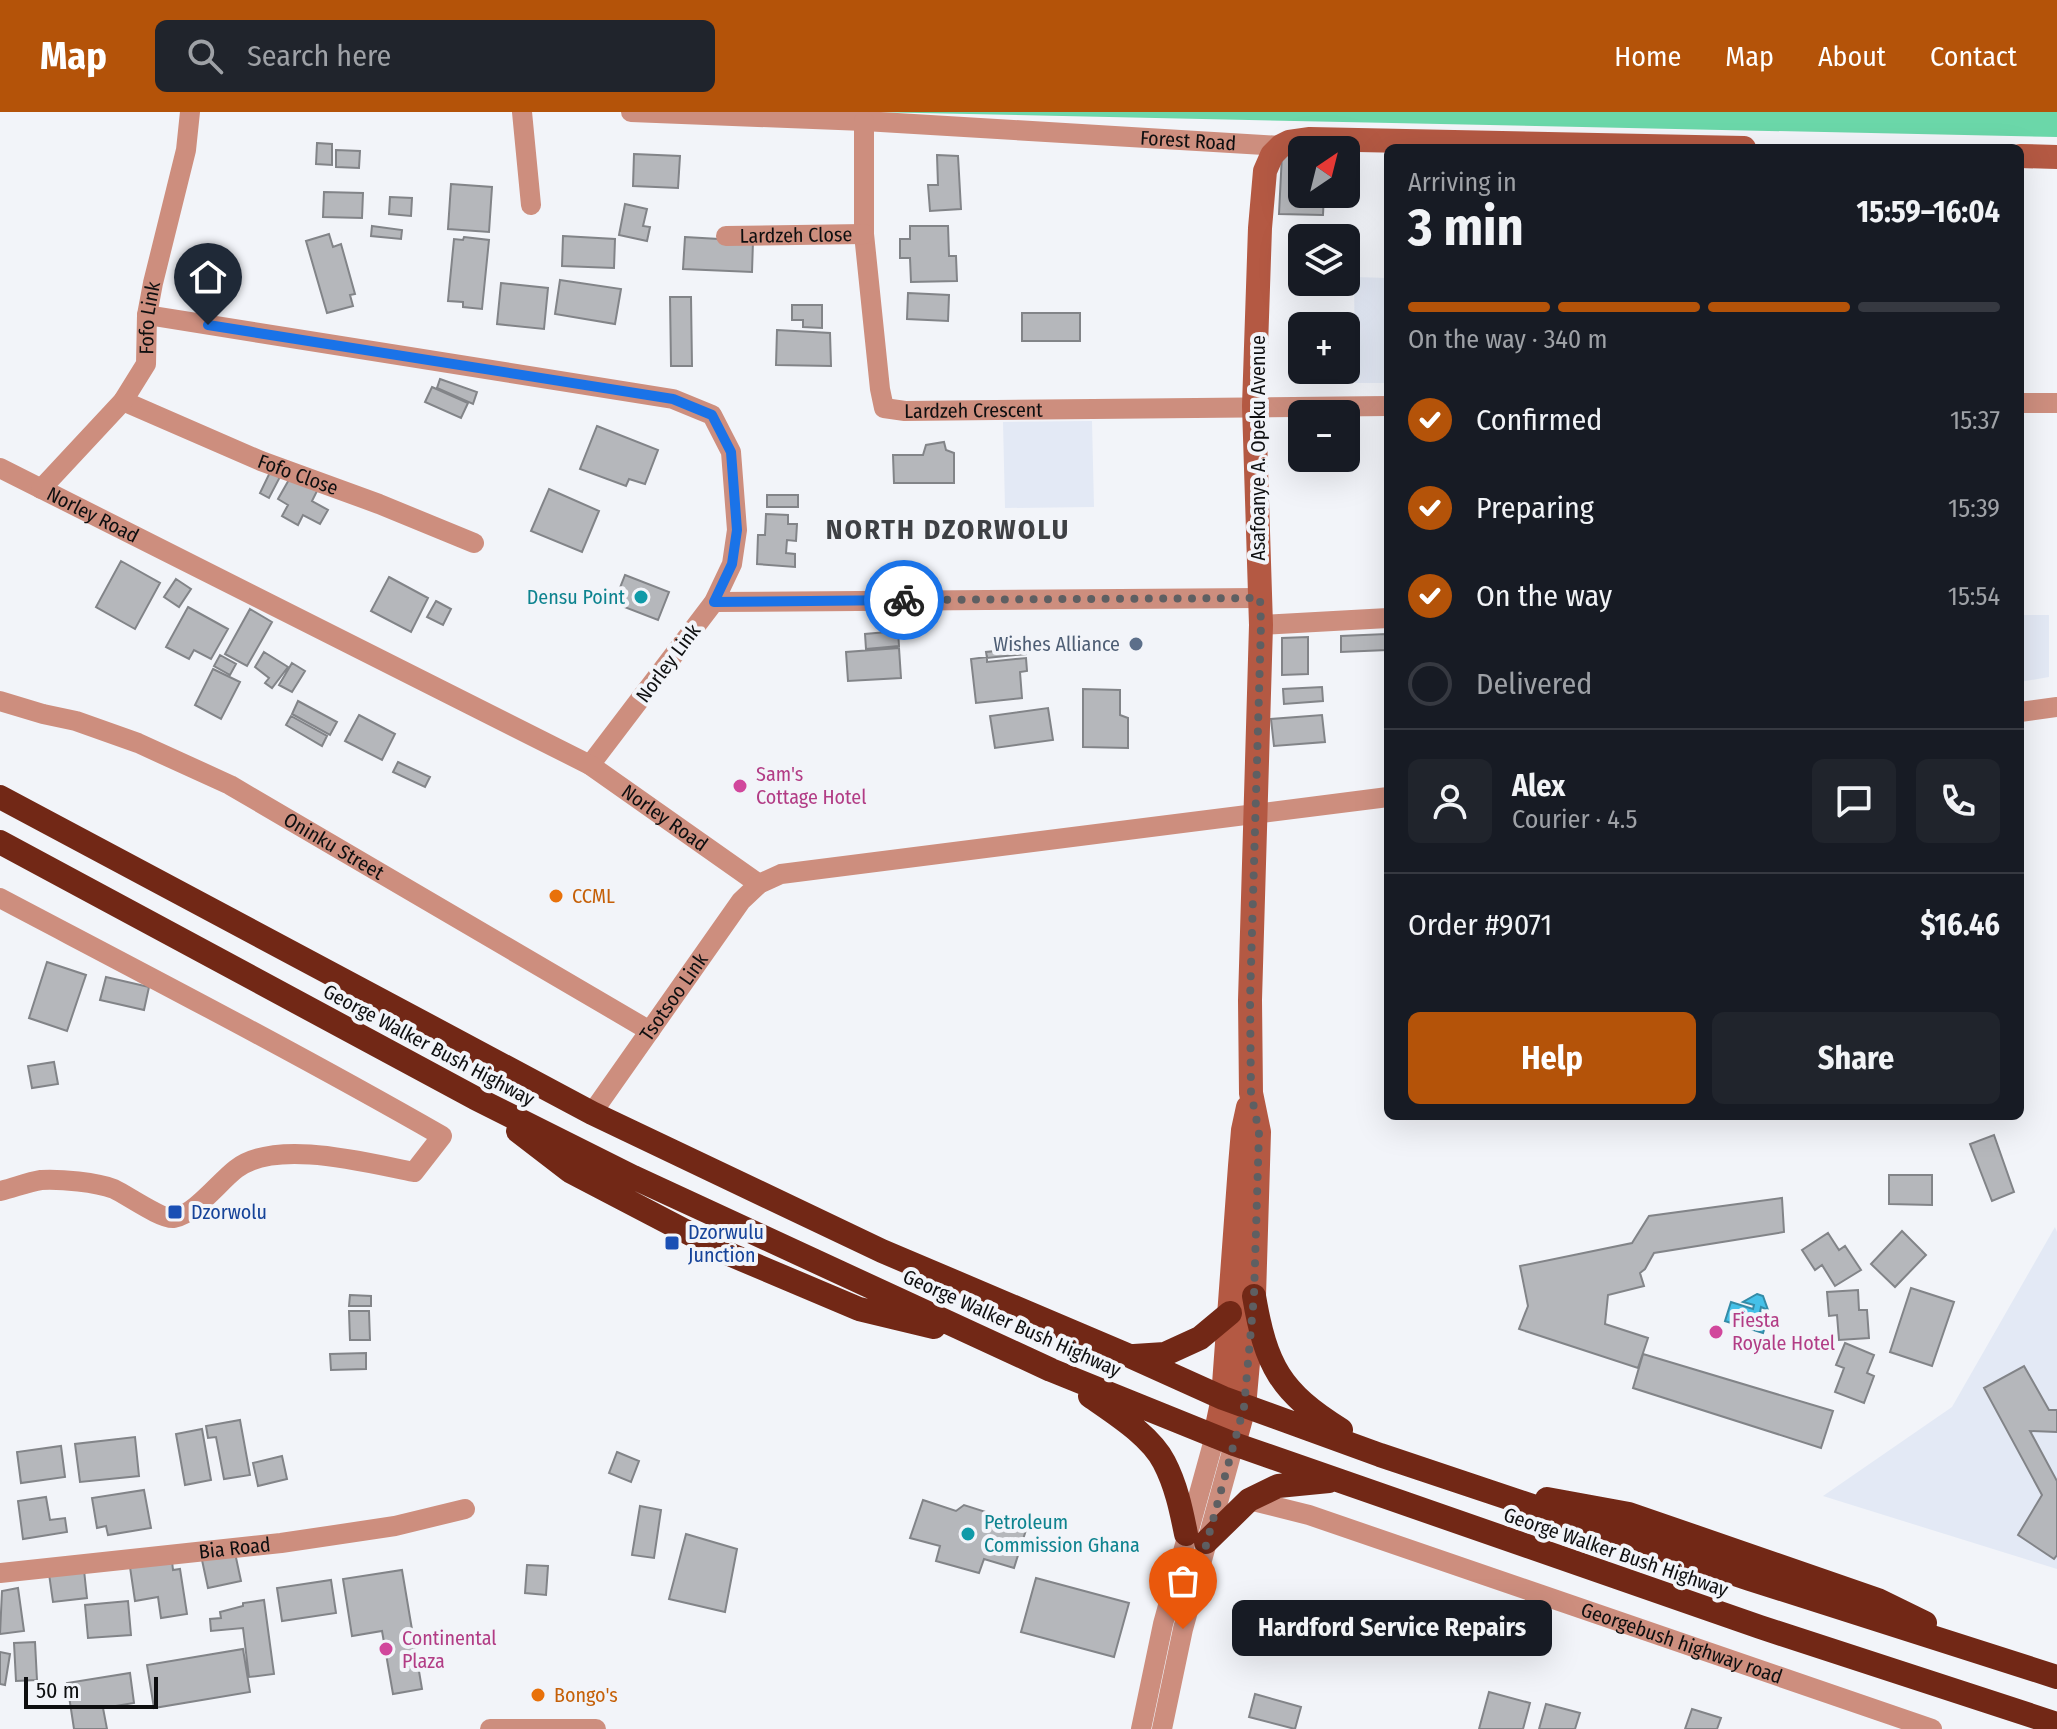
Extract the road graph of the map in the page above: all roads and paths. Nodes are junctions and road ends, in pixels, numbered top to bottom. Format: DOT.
graph roads {
  1 [pos="190,112"];
  2 [pos="522,112"];
  3 [pos="631,112"];
  4 [pos="864,121"];
  5 [pos="1551,144"];
  6 [pos="1281,146"];
  7 [pos="2024,156"];
  8 [pos="2057,157"];
  9 [pos="531,205"];
  10 [pos="864,234"];
  11 [pos="726,236"];
  12 [pos="147,315"];
  13 [pos="123,401"];
  14 [pos="2024,403"];
  15 [pos="2057,403"];
  16 [pos="1254,406"];
  17 [pos="1384,406"];
  18 [pos="0,468"];
  19 [pos="41,489"];
  20 [pos="474,543"];
  21 [pos="1260,598"];
  22 [pos="714,602"];
  23 [pos="1384,618"];
  24 [pos="1261,625"];
  25 [pos="0,701"];
  26 [pos="2057,707"];
  27 [pos="2024,711"];
  28 [pos="590,765"];
  29 [pos="0,797"];
  30 [pos="1384,798"];
  31 [pos="1254,814"];
  32 [pos="0,842"];
  33 [pos="759,884"];
  34 [pos="0,898"];
  35 [pos="650,1031"];
  36 [pos="1251,1093"];
  37 [pos="592,1113"];
  38 [pos="0,1191"];
  39 [pos="1254,1296"];
  40 [pos="1230,1313"];
  41 [pos="1132,1357"];
  42 [pos="1051,1370"];
  43 [pos="1234,1403"];
  44 [pos="1224,1440"];
  45 [pos="1380,1455"];
  46 [pos="1339,1481"];
  47 [pos="1249,1500"];
  48 [pos="465,1509"];
  49 [pos="1196,1538"];
  50 [pos="0,1573"];
  51 [pos="2057,1677"];
  52 [pos="2057,1724"];
  53 [pos="490,1729"];
  54 [pos="596,1729"];
  55 [pos="1141,1729"];
  56 [pos="1162,1729"];
  57 [pos="1932,1729"];
  1 -- 12 [label="street, Fofo Link"];
  2 -- 9 [label="street"];
  3 -- 4 [label="street, Forest Road"];
  4 -- 6 [label="street, Forest Road"];
  4 -- 10 [label="street, Lardzeh Crescent"];
  5 -- 6 [label="main road, Forest Road"];
  6 -- 16 [label="main road, Asafoanye A. Opeku Avenue"];
  7 -- 8 [label="main road"];
  10 -- 11 [label="street, Lardzeh Close"];
  10 -- 16 [label="street, Lardzeh Crescent"];
  12 -- 13 [label="street, Fofo Link"];
  12 -- 22 [label="street, Norley Link"];
  13 -- 19 [label="street, Fofo Link"];
  13 -- 20 [label="street, Fofo Close"];
  14 -- 15 [label="street"];
  16 -- 17 [label="street"];
  16 -- 21 [label="main road, Asafoanye A. Opeku Avenue"];
  18 -- 19 [label="street, Norley Road"];
  19 -- 28 [label="street, Norley Road"];
  21 -- 22 [label="street"];
  21 -- 24 [label="main road, Asafoanye A. Opeku Avenue"];
  22 -- 28 [label="street, Norley Link"];
  23 -- 24 [label="street"];
  24 -- 31 [label="main road, Asafoanye A. Opeku Avenue"];
  25 -- 35 [label="street, Oninku Street"];
  26 -- 27 [label="street"];
  28 -- 33 [label="street, Norley Road"];
  29 -- 37 [label="highway, George Walker Bush Highway"];
  30 -- 31 [label="street"];
  31 -- 33 [label="street"];
  31 -- 36 [label="main road, Asafoanye A. Opeku Avenue"];
  32 -- 42 [label="highway, George Walker Bush Highway"];
  33 -- 35 [label="street, Tsotsoo Link"];
  34 -- 38 [label="street"];
  35 -- 37 [label="street, Tsotsoo Link"];
  36 -- 39 [label="main road, Asafoanye A. Opeku Avenue"];
  36 -- 40 [label="main road, Asafoanye A. Opeku Avenue"];
  37 -- 41 [label="highway, George Walker Bush Highway"];
  39 -- 43 [label="main road, Asafoanye A. Opeku Avenue"];
  39 -- 45 [label="highway"];
  40 -- 41 [label="highway"];
  40 -- 43 [label="main road, Asafoanye A. Opeku Avenue"];
  41 -- 43 [label="highway, George Walker Bush Highway"];
  42 -- 44 [label="highway, George Walker Bush Highway"];
  42 -- 49 [label="highway"];
  43 -- 44 [label="main road"];
  43 -- 45 [label="highway, George Walker Bush Highway"];
  44 -- 46 [label="highway, George Walker Bush Highway"];
  44 -- 49 [label="street"];
  45 -- 51 [label="highway, George Walker Bush Highway"];
  46 -- 47 [label="highway"];
  46 -- 52 [label="highway, George Walker Bush Highway"];
  47 -- 49 [label="highway"];
  47 -- 57 [label="street, Georgebush highway road"];
  48 -- 50 [label="street, Bia Road"];
  49 -- 55 [label="street"];
  49 -- 56 [label="street"];
  53 -- 54 [label="street"];
}
